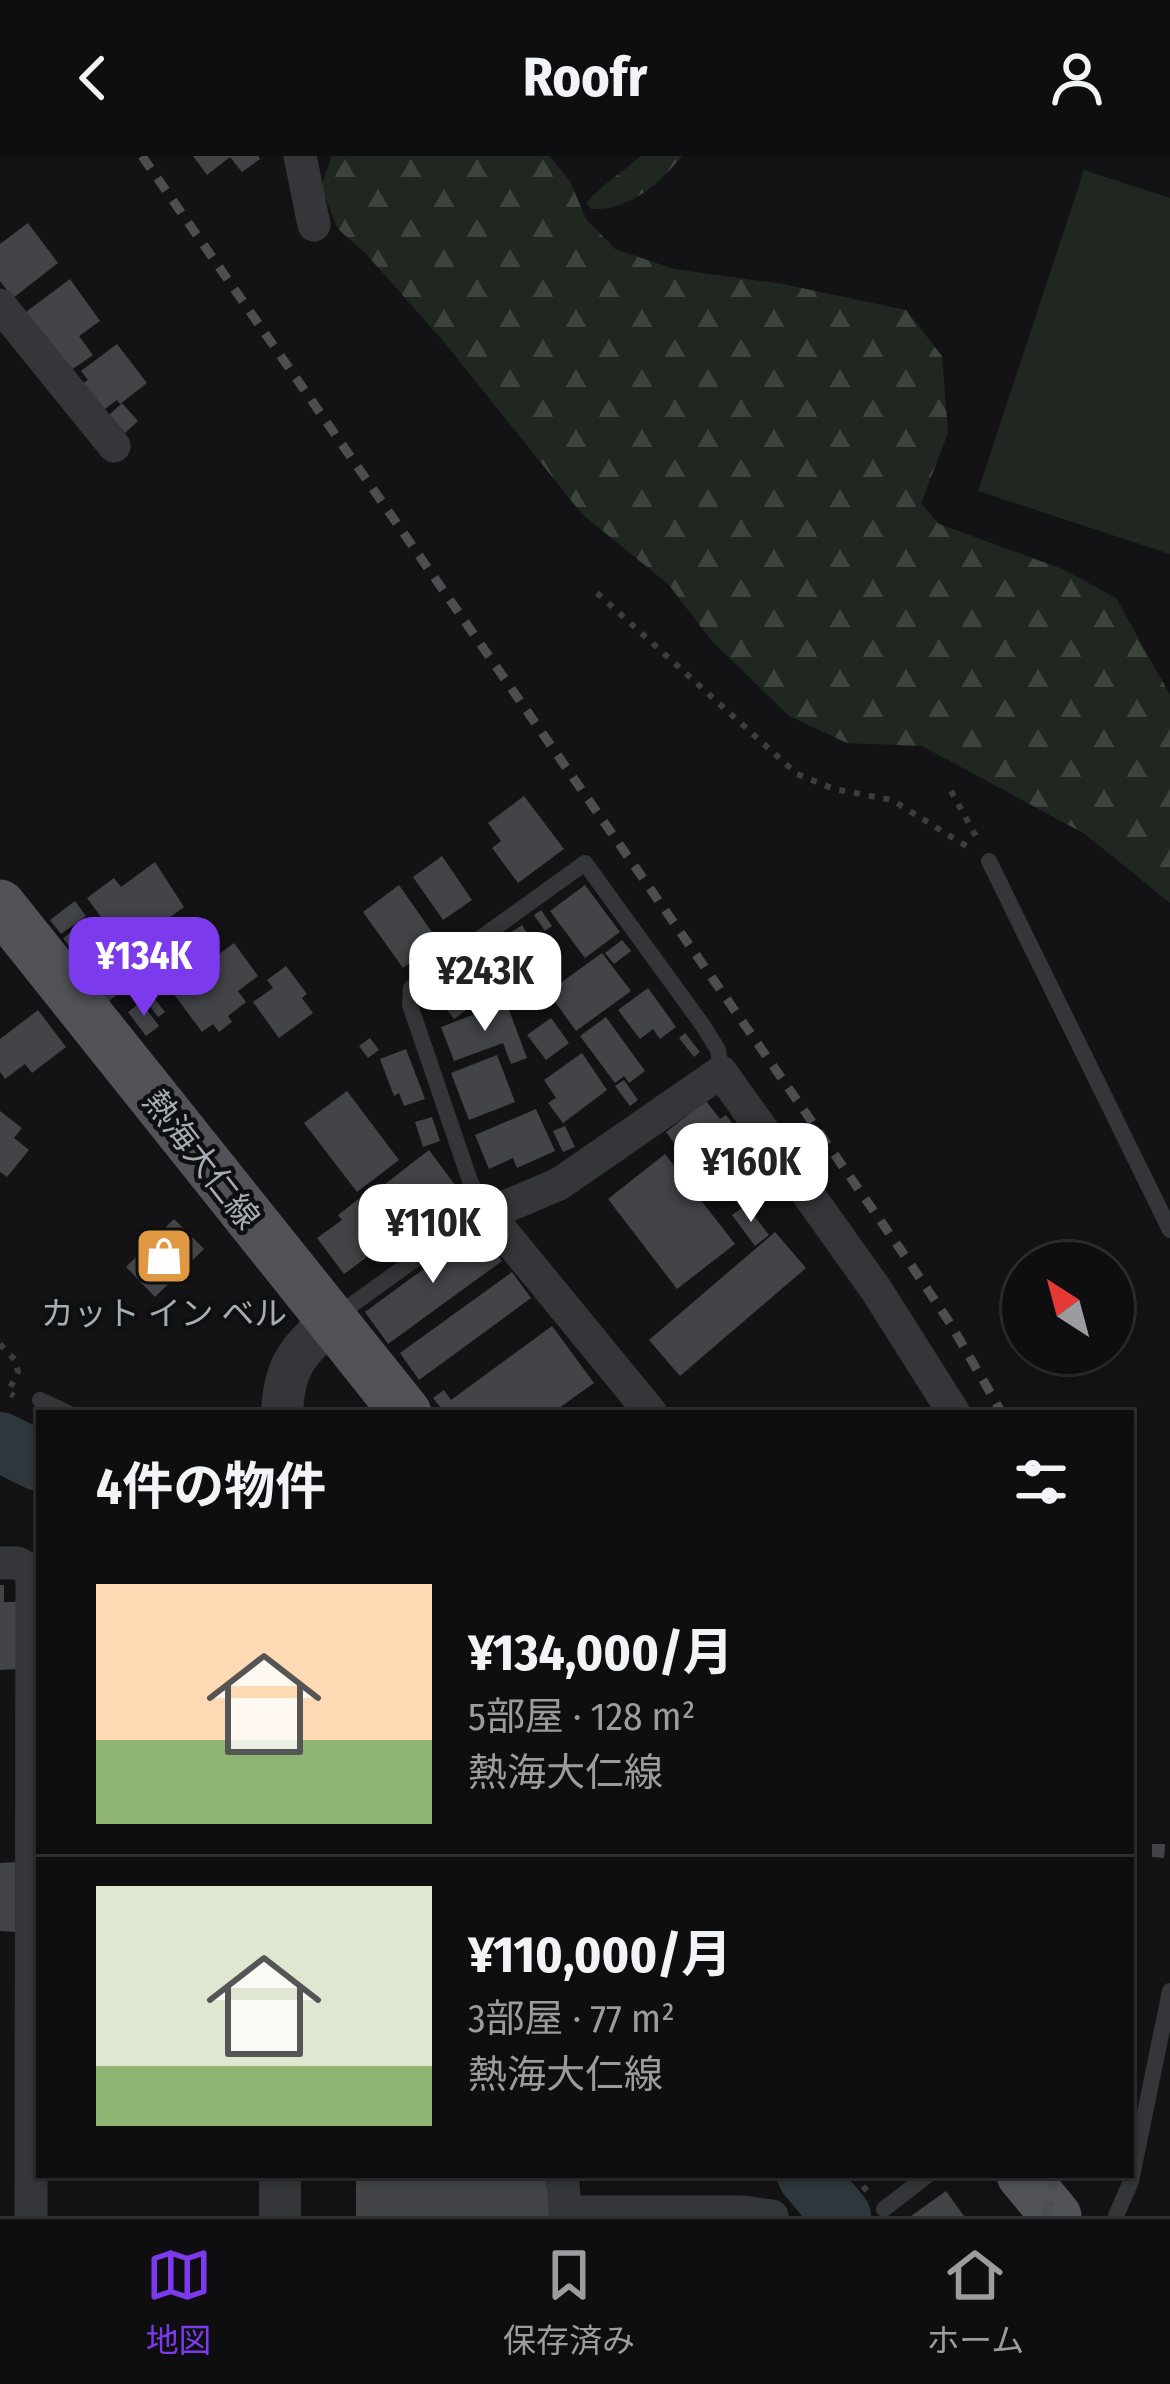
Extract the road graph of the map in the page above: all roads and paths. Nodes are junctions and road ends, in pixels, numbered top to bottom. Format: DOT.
graph roads {
  1 [pos="300,156"];
  2 [pos="314,225"];
  3 [pos="0,305"];
  4 [pos="114,446"];
  5 [pos="596,593"];
  6 [pos="951,791"];
  7 [pos="989,861"];
  8 [pos="0,904"];
  9 [pos="721,1072"];
  10 [pos="488,1214"];
  11 [pos="1170,1230"];
  12 [pos="331,1321"];
  13 [pos="0,1344"];
  14 [pos="40,1400"];
  15 [pos="62,1410"];
  16 [pos="283,1410"];
  17 [pos="404,1410"];
  18 [pos="649,1410"];
  19 [pos="952,1410"];
  20 [pos="0,1563"];
  21 [pos="24,1970"];
  22 [pos="1170,1991"];
  23 [pos="1134,2166"];
  24 [pos="280,2178"];
  25 [pos="562,2178"];
  26 [pos="924,2178"];
  27 [pos="1024,2178"];
  28 [pos="1132,2178"];
  29 [pos="884,2210"];
  30 [pos="565,2214"];
  31 [pos="31,2216"];
  32 [pos="280,2216"];
  33 [pos="772,2216"];
  34 [pos="1056,2216"];
  35 [pos="1116,2216"];
  1 -- 2 [label="street"];
  3 -- 4 [label="street"];
  5 -- 7 [label="path"];
  6 -- 7 [label="path"];
  7 -- 11 [label="lane"];
  8 -- 12 [label="main road, 熱海大仁線"];
  9 -- 10 [label="street"];
  9 -- 10 [label="lane"];
  9 -- 19 [label="street"];
  10 -- 12 [label="lane"];
  10 -- 18 [label="street"];
  12 -- 16 [label="street"];
  12 -- 17 [label="main road, 熱海大仁線"];
  13 -- 14 [label="path"];
  14 -- 15 [label="lane"];
  20 -- 21 [label="street"];
  21 -- 31 [label="street"];
  22 -- 23 [label="lane"];
  24 -- 32 [label="street"];
  25 -- 30 [label="street"];
  26 -- 29 [label="lane"];
  27 -- 34 [label="main road"];
  28 -- 35 [label="lane"];
  30 -- 33 [label="street"];
}
